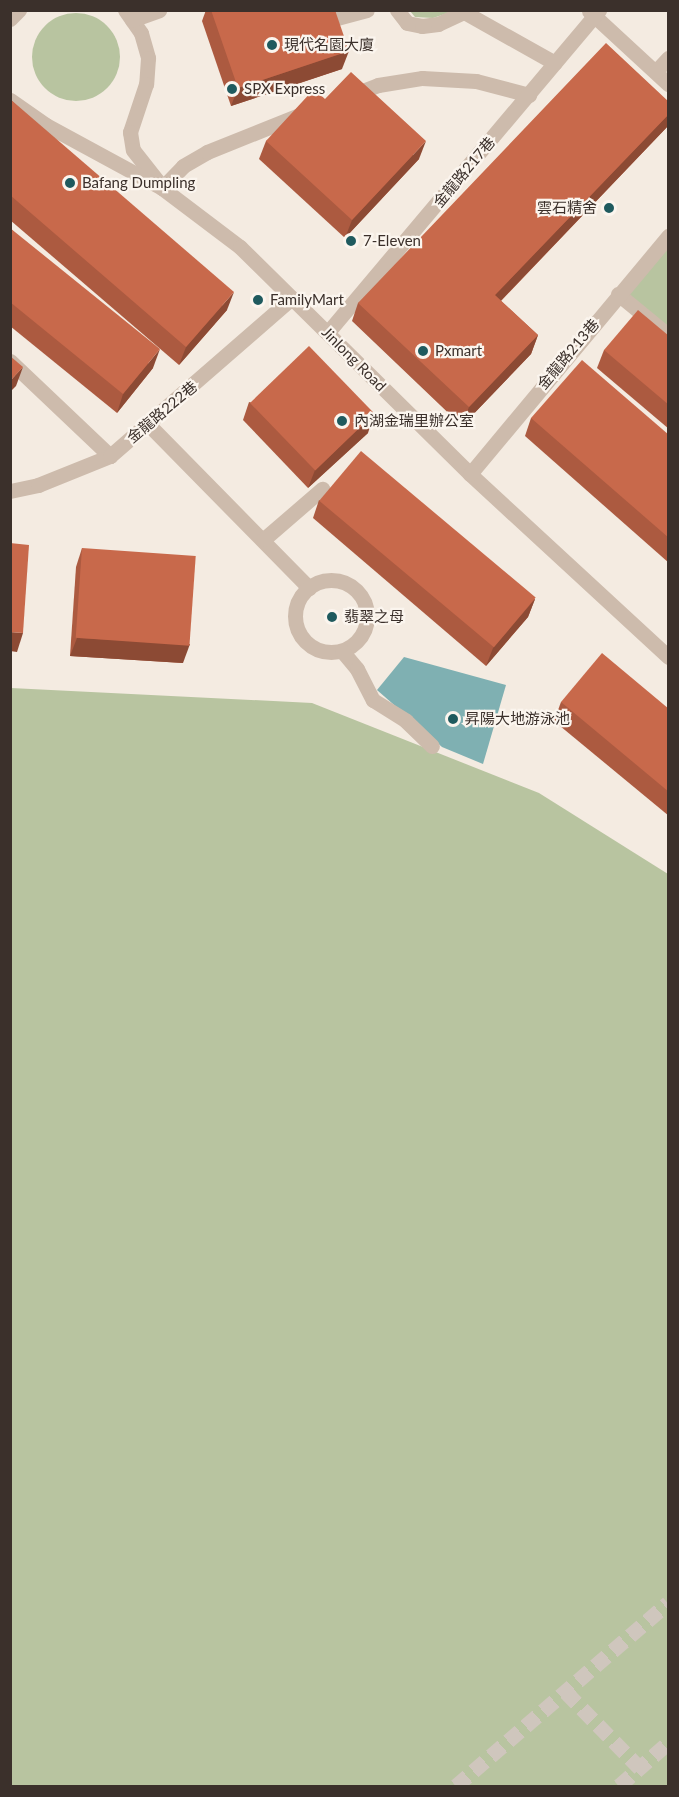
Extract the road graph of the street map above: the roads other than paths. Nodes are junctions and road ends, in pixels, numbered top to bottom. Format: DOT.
graph roads {
  1 [pos="19,10"];
  2 [pos="159,10"];
  3 [pos="367,10"];
  4 [pos="397,10"];
  5 [pos="464,11"];
  6 [pos="594,12"];
  7 [pos="129,15"];
  8 [pos="337,18"];
  9 [pos="10,19"];
  10 [pos="669,58"];
  11 [pos="555,63"];
  12 [pos="656,71"];
  13 [pos="669,84"];
  14 [pos="529,94"];
  15 [pos="10,100"];
  16 [pos="162,188"];
  17 [pos="669,236"];
  18 [pos="618,294"];
  19 [pos="292,298"];
  20 [pos="328,332"];
  21 [pos="669,334"];
  22 [pos="10,361"];
  23 [pos="148,424"];
  24 [pos="110,456"];
  25 [pos="470,474"];
  26 [pos="322,489"];
  27 [pos="10,491"];
  28 [pos="264,539"];
  29 [pos="309,588"];
  30 [pos="342,651"];
  31 [pos="669,657"];
  32 [pos="432,746"];
  1 -- 9 [label="street"];
  2 -- 7 [label="street"];
  3 -- 8 [label="street"];
  4 -- 5 [label="street"];
  5 -- 11 [label="street"];
  6 -- 11 [label="street, 金龍路217巷"];
  6 -- 12 [label="street"];
  7 -- 16 [label="street"];
  10 -- 12 [label="street"];
  11 -- 14 [label="street, 金龍路217巷"];
  12 -- 13 [label="street"];
  14 -- 16 [label="street"];
  14 -- 20 [label="street, 金龍路217巷"];
  15 -- 16 [label="street, Jinlong Road"];
  16 -- 19 [label="street, Jinlong Road"];
  17 -- 18 [label="street, 金龍路213巷"];
  18 -- 21 [label="street"];
  18 -- 25 [label="street, 金龍路213巷"];
  19 -- 20 [label="street, Jinlong Road"];
  19 -- 23 [label="street, 金龍路222巷"];
  20 -- 25 [label="street, Jinlong Road"];
  22 -- 24 [label="street"];
  23 -- 24 [label="street, 金龍路222巷"];
  23 -- 28 [label="street"];
  24 -- 27 [label="street, 金龍路222巷"];
  25 -- 31 [label="street, Jinlong Road"];
  26 -- 28 [label="street"];
  28 -- 29 [label="street"];
  29 -- 30 [label="street"];
  29 -- 30 [label="street"];
  30 -- 32 [label="street"];
}
